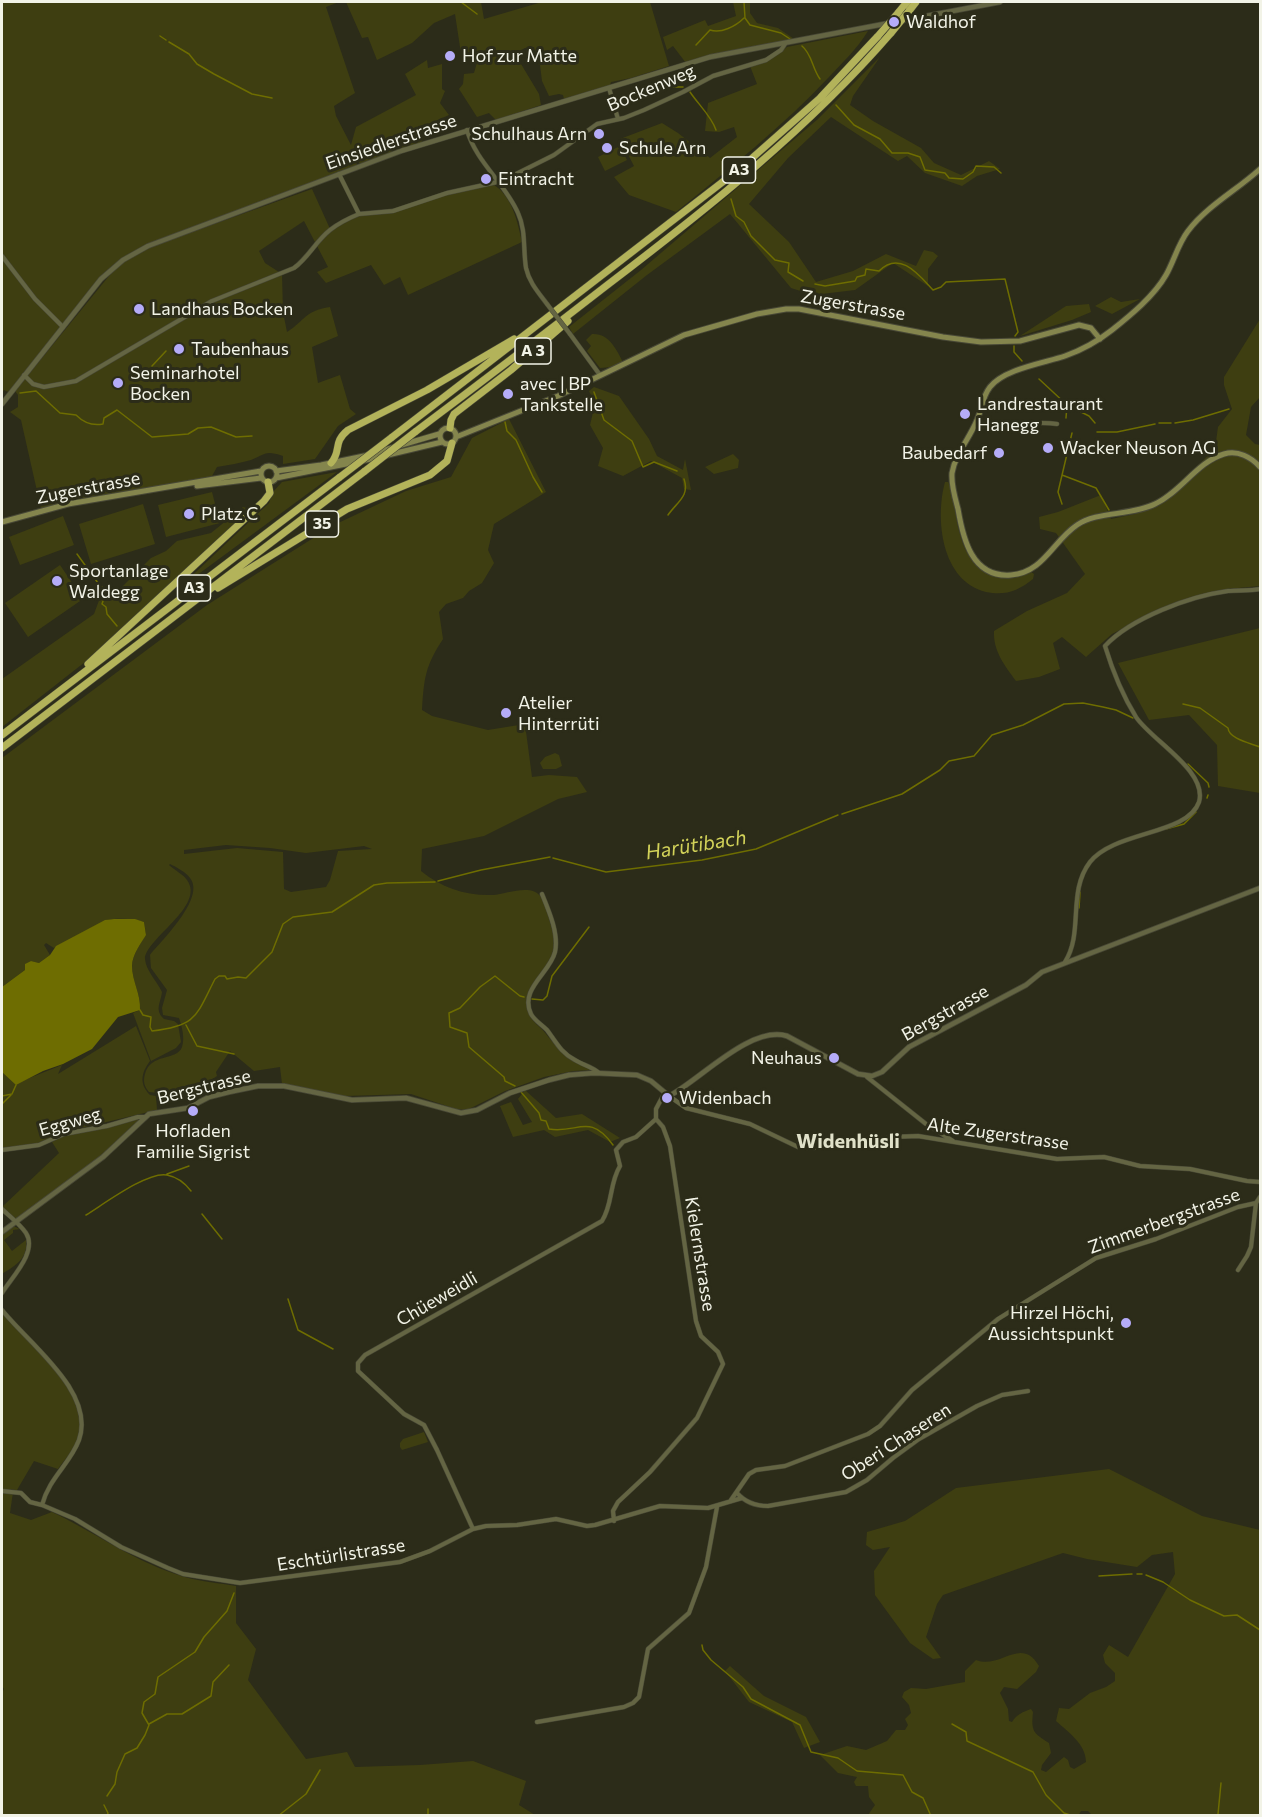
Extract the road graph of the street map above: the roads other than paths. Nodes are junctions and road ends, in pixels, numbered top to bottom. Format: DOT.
graph roads {
  1 [pos="907,2"];
  2 [pos="916,2"];
  3 [pos="1000,2"];
  4 [pos="785,44"];
  5 [pos="609,88"];
  6 [pos="618,119"];
  7 [pos="467,130"];
  8 [pos="1260,170"];
  9 [pos="339,174"];
  10 [pos="497,183"];
  11 [pos="359,214"];
  12 [pos="2,256"];
  13 [pos="621,275"];
  14 [pos="547,319"];
  15 [pos="63,327"];
  16 [pos="1100,339"];
  17 [pos="24,375"];
  18 [pos="601,376"];
  19 [pos="2,404"];
  20 [pos="1057,424"];
  21 [pos="975,425"];
  22 [pos="439,434"];
  23 [pos="453,435"];
  24 [pos="442,442"];
  25 [pos="331,463"];
  26 [pos="1260,467"];
  27 [pos="276,471"];
  28 [pos="263,477"];
  29 [pos="276,478"];
  30 [pos="2,522"];
  31 [pos="1260,589"];
  32 [pos="185,608"];
  33 [pos="49,699"];
  34 [pos="2,735"];
  35 [pos="2,748"];
  36 [pos="1260,888"];
  37 [pos="542,894"];
  38 [pos="1073,948"];
  39 [pos="1080,957"];
  40 [pos="1065,962"];
  41 [pos="600,1074"];
  42 [pos="867,1077"];
  43 [pos="667,1095"];
  44 [pos="145,1117"];
  45 [pos="656,1119"];
  46 [pos="953,1141"];
  47 [pos="2,1150"];
  48 [pos="1260,1182"];
  49 [pos="1260,1197"];
  50 [pos="1256,1203"];
  51 [pos="2,1209"];
  52 [pos="15,1222"];
  53 [pos="2,1232"];
  54 [pos="1238,1270"];
  55 [pos="2,1293"];
  56 [pos="2,1310"];
  57 [pos="1028,1391"];
  58 [pos="2,1491"];
  59 [pos="736,1493"];
  60 [pos="742,1498"];
  61 [pos="731,1501"];
  62 [pos="42,1505"];
  63 [pos="717,1507"];
  64 [pos="614,1521"];
  65 [pos="473,1529"];
  66 [pos="537,1722"];
  1 -- 14 [label="highway, A3, bridge"];
  2 -- 13 [label="highway, A3, bridge"];
  3 -- 4 [label="street, Einsiedlerstrasse"];
  4 -- 5 [label="street, Einsiedlerstrasse"];
  4 -- 6 [label="street, Bockenweg"];
  5 -- 6 [label="street"];
  5 -- 7 [label="street, Einsiedlerstrasse"];
  6 -- 10 [label="street, Bockenweg"];
  7 -- 9 [label="street, Einsiedlerstrasse"];
  7 -- 10 [label="street"];
  8 -- 16 [label="main road"];
  9 -- 11 [label="street"];
  9 -- 15 [label="street, Einsiedlerstrasse"];
  10 -- 11 [label="street, Bockenweg"];
  10 -- 18 [label="street, bridge"];
  11 -- 17 [label="street, Bockenweg"];
  12 -- 15 [label="street"];
  13 -- 23 [label="highway, A 3"];
  13 -- 32 [label="highway, A3, bridge"];
  14 -- 25 [label="highway"];
  14 -- 33 [label="highway, A3, bridge"];
  15 -- 17 [label="street, Einsiedlerstrasse"];
  16 -- 18 [label="main road, Zugerstrasse"];
  16 -- 21 [label="main road"];
  17 -- 19 [label="street, Einsiedlerstrasse"];
  18 -- 23 [label="main road, Zugerstrasse"];
  20 -- 21 [label="street"];
  21 -- 26 [label="main road"];
  22 -- 23 [label="main road, Zugerstrasse"];
  22 -- 24 [label="main road"];
  22 -- 25 [label="main road, Zugerstrasse"];
  23 -- 24 [label="main road, Zugerstrasse"];
  23 -- 32 [label="highway, 35"];
  24 -- 29 [label="main road, Zugerstrasse"];
  25 -- 27 [label="main road, Zugerstrasse"];
  27 -- 28 [label="main road, Zugerstrasse"];
  27 -- 29 [label="main road"];
  28 -- 29 [label="main road, Zugerstrasse"];
  28 -- 30 [label="main road, Zugerstrasse"];
  28 -- 33 [label="highway"];
  31 -- 38 [label="street"];
  32 -- 35 [label="highway, A3"];
  33 -- 34 [label="highway, A3"];
  36 -- 39 [label="street, Bergstrasse"];
  37 -- 41 [label="street"];
  38 -- 39 [label="street"];
  38 -- 40 [label="street"];
  39 -- 40 [label="street, Bergstrasse"];
  40 -- 42 [label="street, Bergstrasse"];
  41 -- 43 [label="street, Bergstrasse"];
  41 -- 44 [label="street, Bergstrasse"];
  42 -- 43 [label="street"];
  42 -- 46 [label="street"];
  43 -- 45 [label="street"];
  43 -- 46 [label="street, Alte Zugerstrasse"];
  44 -- 47 [label="street, Eggweg"];
  44 -- 52 [label="street, Bergstrasse"];
  45 -- 64 [label="street, Kielernstrasse"];
  45 -- 65 [label="street, Chüeweidli"];
  46 -- 48 [label="street, Alte Zugerstrasse"];
  49 -- 50 [label="street"];
  50 -- 54 [label="street"];
  50 -- 59 [label="street, Zimmerbergstrasse"];
  51 -- 52 [label="street"];
  52 -- 53 [label="street, Bergstrasse"];
  52 -- 55 [label="street"];
  56 -- 62 [label="street"];
  57 -- 60 [label="street, Oberi Chaseren"];
  58 -- 62 [label="street, Eschtürlistrasse"];
  59 -- 60 [label="street"];
  59 -- 61 [label="street, Zimmerbergstrasse"];
  60 -- 61 [label="street, Eschtürlistrasse"];
  61 -- 63 [label="street, Eschtürlistrasse"];
  62 -- 65 [label="street, Eschtürlistrasse"];
  63 -- 64 [label="street, Eschtürlistrasse"];
  63 -- 66 [label="street"];
  64 -- 65 [label="street, Eschtürlistrasse"];
}
